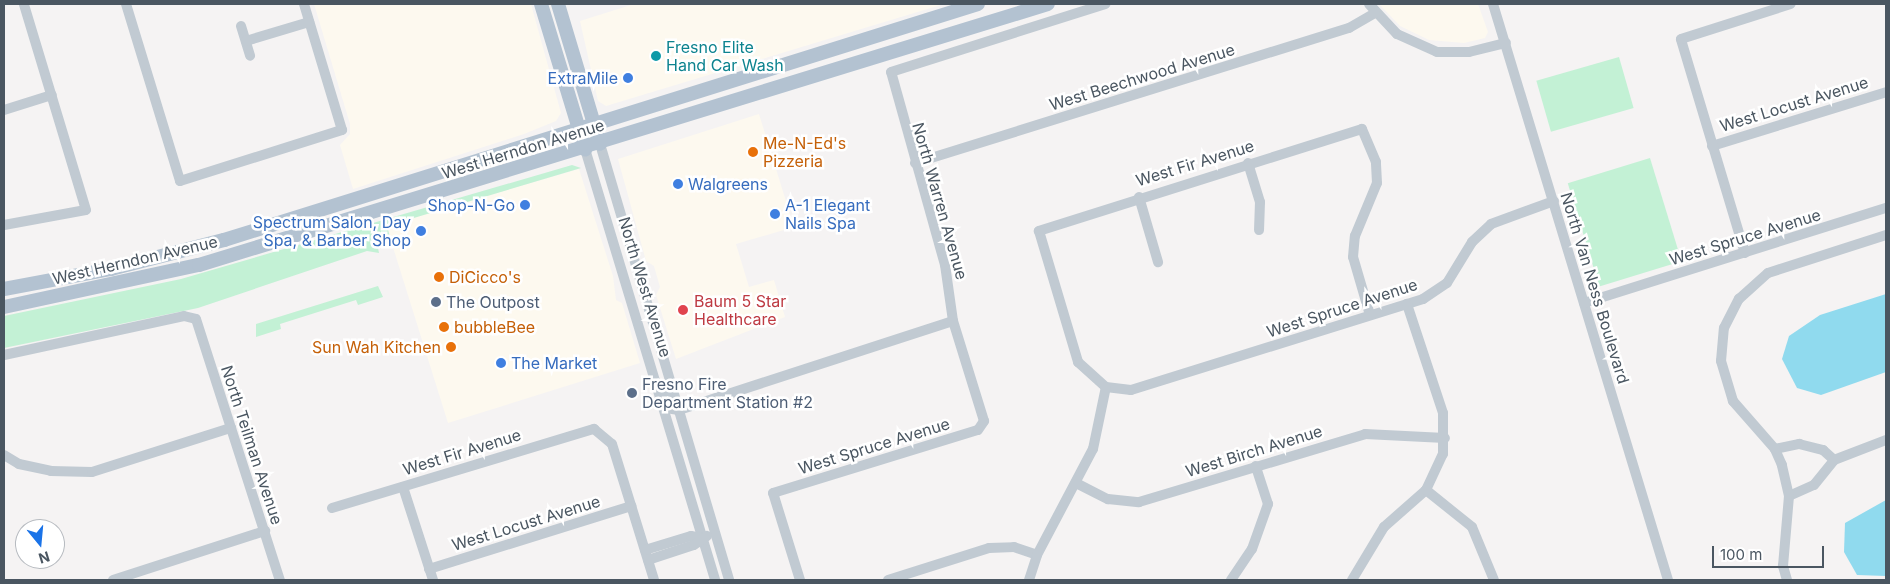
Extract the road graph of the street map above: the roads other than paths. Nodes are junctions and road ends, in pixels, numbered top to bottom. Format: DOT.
graph roads {
  1 [pos="24,4"];
  2 [pos="126,4"];
  3 [pos="304,4"];
  4 [pos="541,4"];
  5 [pos="548,4"];
  6 [pos="558,4"];
  7 [pos="978,4"];
  8 [pos="1048,4"];
  9 [pos="1106,4"];
  10 [pos="1369,4"];
  11 [pos="1493,4"];
  12 [pos="1791,4"];
  13 [pos="1375,13"];
  14 [pos="309,22"];
  15 [pos="241,26"];
  16 [pos="568,38"];
  17 [pos="246,41"];
  18 [pos="1506,43"];
  19 [pos="250,56"];
  20 [pos="1886,92"];
  21 [pos="52,94"];
  22 [pos="4,110"];
  23 [pos="595,124"];
  24 [pos="579,129"];
  25 [pos="600,144"];
  26 [pos="1712,146"];
  27 [pos="585,149"];
  28 [pos="915,163"];
  29 [pos="1248,163"];
  30 [pos="1139,197"];
  31 [pos="1554,201"];
  32 [pos="1886,208"];
  33 [pos="4,225"];
  34 [pos="1259,230"];
  35 [pos="1886,235"];
  36 [pos="1745,253"];
  37 [pos="1158,262"];
  38 [pos="4,289"];
  39 [pos="1584,302"];
  40 [pos="1407,304"];
  41 [pos="4,307"];
  42 [pos="1370,316"];
  43 [pos="953,321"];
  44 [pos="647,353"];
  45 [pos="4,355"];
  46 [pos="1106,387"];
  47 [pos="679,410"];
  48 [pos="982,426"];
  49 [pos="230,428"];
  50 [pos="1445,438"];
  51 [pos="1886,440"];
  52 [pos="1775,449"];
  53 [pos="5,456"];
  54 [pos="1834,460"];
  55 [pos="1256,466"];
  56 [pos="1076,483"];
  57 [pos="403,487"];
  58 [pos="1426,490"];
  59 [pos="1789,496"];
  60 [pos="631,506"];
  61 [pos="332,508"];
  62 [pos="264,531"];
  63 [pos="715,534"];
  64 [pos="702,538"];
  65 [pos="647,555"];
  66 [pos="1037,555"];
  67 [pos="429,569"];
  68 [pos="113,580"];
  69 [pos="280,580"];
  70 [pos="433,580"];
  71 [pos="654,580"];
  72 [pos="715,580"];
  73 [pos="729,580"];
  74 [pos="800,580"];
  75 [pos="888,580"];
  76 [pos="1029,580"];
  77 [pos="1231,580"];
  78 [pos="1352,580"];
  79 [pos="1494,580"];
  80 [pos="1668,580"];
  81 [pos="1787,580"];
  1 -- 21 [label="street"];
  2 -- 14 [label="street"];
  3 -- 14 [label="street"];
  4 -- 24 [label="main road, North West Avenue"];
  5 -- 16 [label="main road"];
  6 -- 16 [label="main road, North West Avenue"];
  7 -- 23 [label="main road, West Herndon Avenue"];
  8 -- 25 [label="main road, West Herndon Avenue"];
  9 -- 28 [label="street, North Warren Avenue"];
  10 -- 13 [label="street"];
  11 -- 18 [label="street, North Van Ness Boulevard"];
  12 -- 26 [label="street"];
  13 -- 18 [label="street"];
  13 -- 28 [label="street, West Beechwood Avenue"];
  14 -- 17 [label="street"];
  15 -- 17 [label="street"];
  16 -- 23 [label="main road, North West Avenue"];
  17 -- 19 [label="street"];
  18 -- 31 [label="street, North Van Ness Boulevard"];
  20 -- 26 [label="street, West Locust Avenue"];
  21 -- 22 [label="street"];
  21 -- 33 [label="street"];
  23 -- 24 [label="main road, West Herndon Avenue"];
  23 -- 25 [label="main road, North West Avenue"];
  24 -- 27 [label="main road, North West Avenue"];
  24 -- 38 [label="main road, West Herndon Avenue"];
  25 -- 27 [label="main road, West Herndon Avenue"];
  25 -- 47 [label="street, North West Avenue"];
  26 -- 36 [label="street"];
  27 -- 41 [label="main road, West Herndon Avenue"];
  27 -- 44 [label="street, North West Avenue"];
  28 -- 43 [label="street, North Warren Avenue"];
  29 -- 30 [label="street, West Fir Avenue"];
  29 -- 34 [label="street"];
  29 -- 42 [label="street, West Fir Avenue"];
  30 -- 37 [label="street"];
  30 -- 46 [label="street, West Fir Avenue"];
  31 -- 39 [label="street, North Van Ness Boulevard"];
  31 -- 40 [label="street, West Spruce Avenue"];
  32 -- 36 [label="street, West Spruce Avenue"];
  35 -- 52 [label="street"];
  36 -- 39 [label="street, West Spruce Avenue"];
  39 -- 80 [label="street, North Van Ness Boulevard"];
  40 -- 42 [label="street, West Spruce Avenue"];
  40 -- 50 [label="street"];
  42 -- 46 [label="street, West Spruce Avenue"];
  43 -- 47 [label="street"];
  43 -- 48 [label="street, North Warren Avenue"];
  44 -- 47 [label="street"];
  44 -- 64 [label="street, North West Avenue"];
  45 -- 49 [label="street, North Teilman Avenue"];
  46 -- 56 [label="street"];
  47 -- 63 [label="street, North West Avenue"];
  48 -- 74 [label="street, West Spruce Avenue"];
  49 -- 53 [label="street"];
  49 -- 62 [label="street, North Teilman Avenue"];
  50 -- 55 [label="street, West Birch Avenue"];
  50 -- 58 [label="street"];
  51 -- 54 [label="street"];
  52 -- 54 [label="street"];
  52 -- 59 [label="street"];
  54 -- 59 [label="street"];
  55 -- 56 [label="street, West Birch Avenue"];
  55 -- 77 [label="street"];
  56 -- 66 [label="street"];
  57 -- 60 [label="street, West Fir Avenue"];
  57 -- 61 [label="street, West Fir Avenue"];
  57 -- 67 [label="street"];
  58 -- 78 [label="street"];
  58 -- 79 [label="street"];
  59 -- 81 [label="street"];
  60 -- 65 [label="street"];
  60 -- 67 [label="street, West Locust Avenue"];
  62 -- 68 [label="street"];
  62 -- 69 [label="street, North Teilman Avenue"];
  63 -- 64 [label="street"];
  63 -- 73 [label="street, North West Avenue"];
  64 -- 65 [label="street"];
  64 -- 72 [label="street, North West Avenue"];
  65 -- 71 [label="street"];
  66 -- 75 [label="street"];
  66 -- 76 [label="street"];
  67 -- 70 [label="street"];
}
